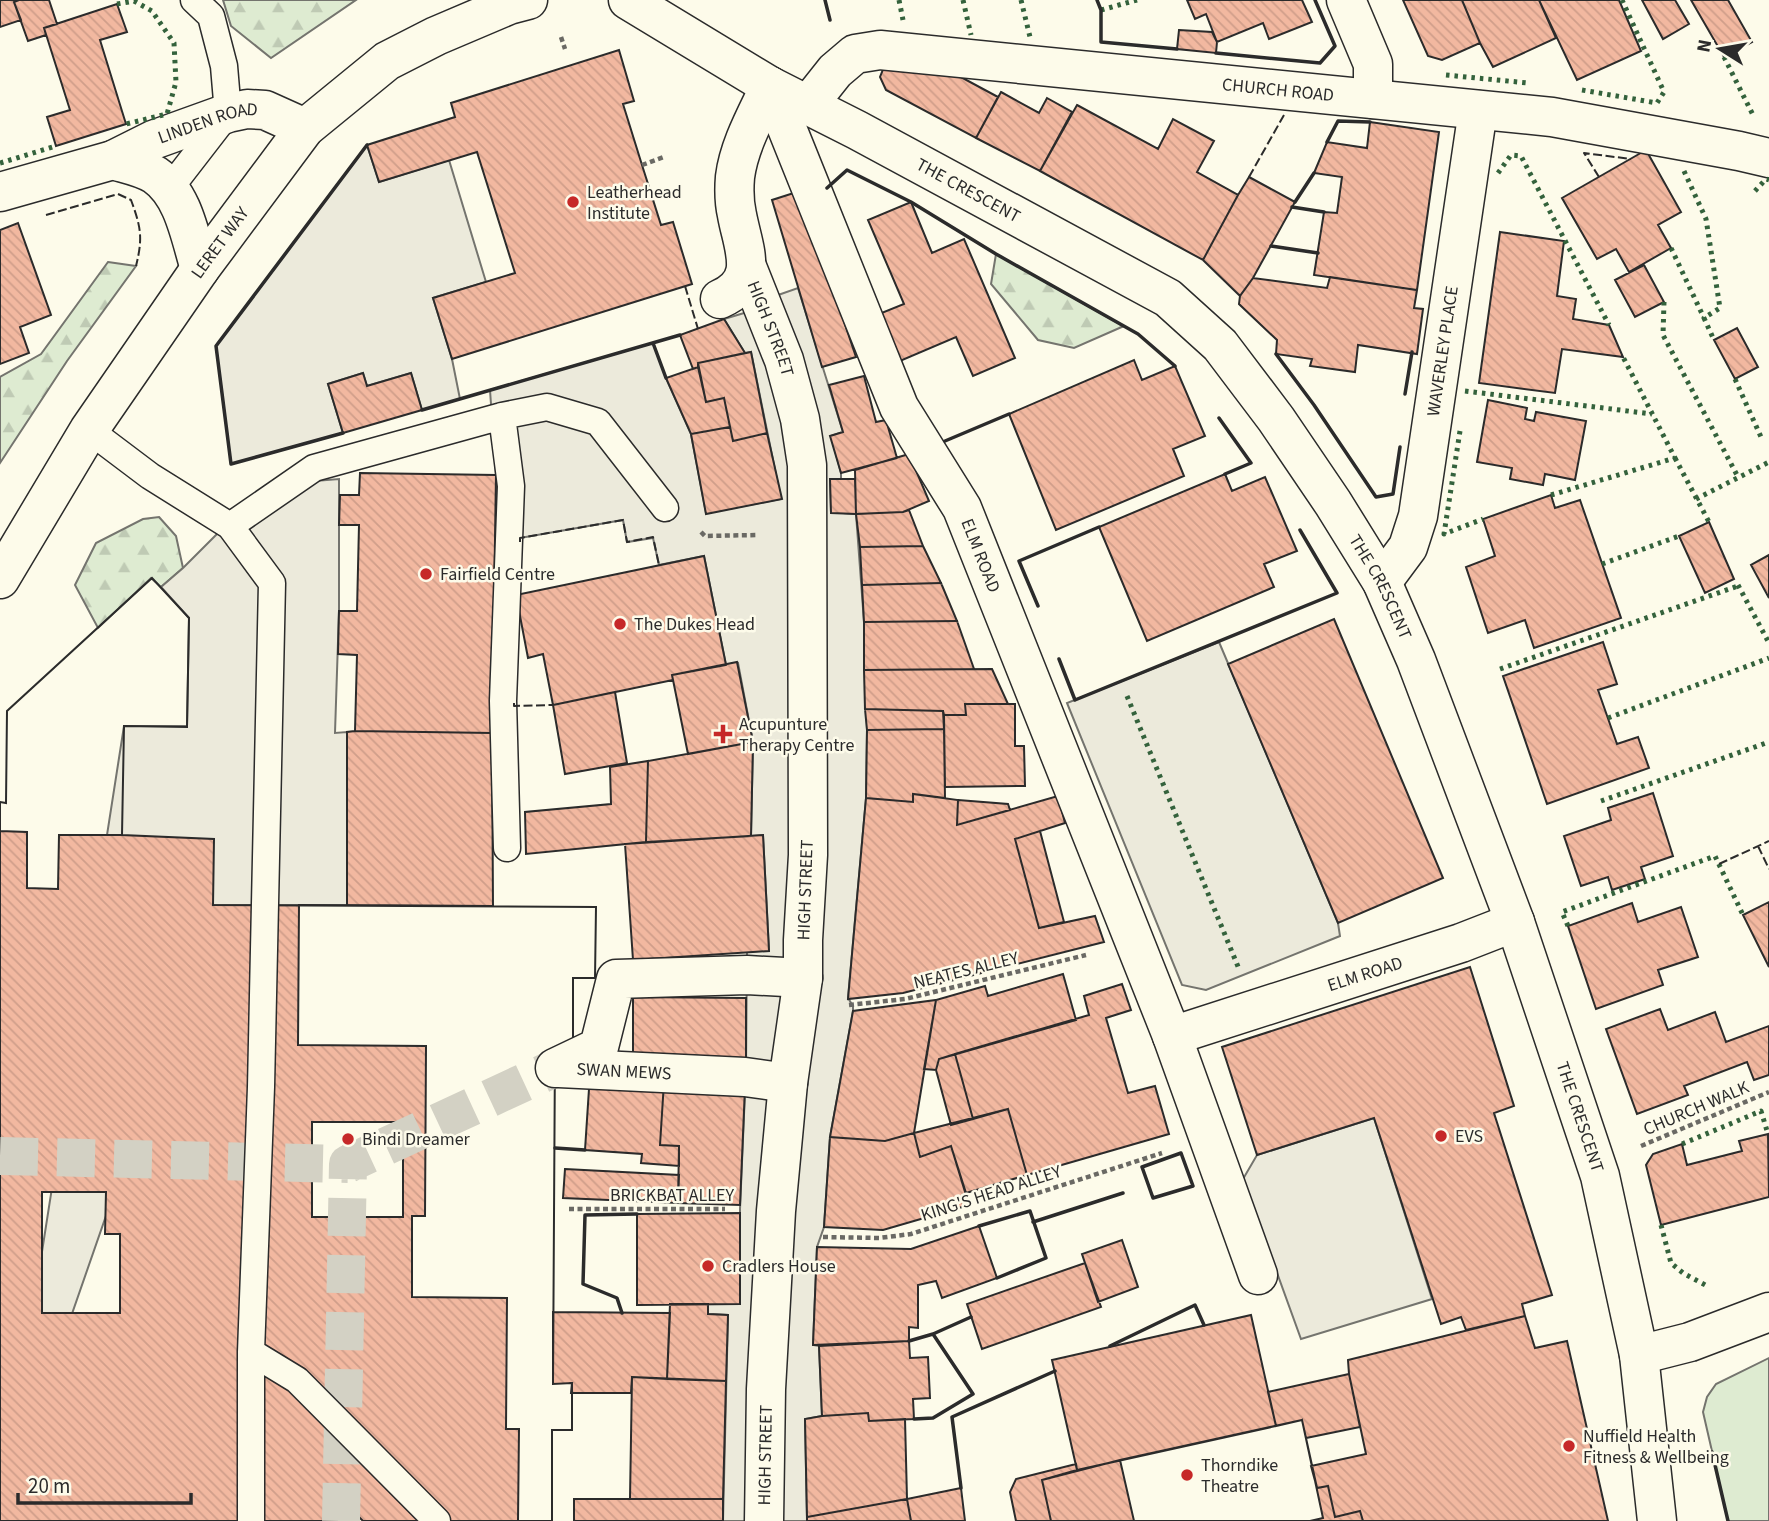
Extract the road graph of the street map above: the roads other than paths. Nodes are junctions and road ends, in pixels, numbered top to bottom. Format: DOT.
graph roads {
  1 [pos="194,0"];
  2 [pos="528,0"];
  3 [pos="628,0"];
  4 [pos="1346,0"];
  5 [pos="770,86"];
  6 [pos="1373,99"];
  7 [pos="808,105"];
  8 [pos="1478,110"];
  9 [pos="228,113"];
  10 [pos="306,128"];
  11 [pos="1769,158"];
  12 [pos="113,160"];
  13 [pos="170,188"];
  14 [pos="0,192"];
  15 [pos="747,267"];
  16 [pos="200,269"];
  17 [pos="720,299"];
  18 [pos="502,416"];
  19 [pos="89,430"];
  20 [pos="665,508"];
  21 [pos="230,526"];
  22 [pos="0,579"];
  23 [pos="1382,582"];
  24 [pos="507,848"];
  25 [pos="1515,922"];
  26 [pos="802,989"];
  27 [pos="1172,1036"];
  28 [pos="788,1083"];
  29 [pos="1258,1275"];
  30 [pos="1769,1312"];
  31 [pos="251,1352"];
  32 [pos="1639,1355"];
  33 [pos="251,1521"];
  34 [pos="437,1521"];
  35 [pos="764,1521"];
  36 [pos="1657,1521"];
  1 -- 9 [label="lane"];
  2 -- 10 [label="street, LERET WAY"];
  3 -- 5 [label="street, THE CRESCENT"];
  4 -- 6 [label="street"];
  5 -- 7 [label="street, THE CRESCENT"];
  5 -- 15 [label="street, HIGH STREET"];
  5 -- 27 [label="street, ELM ROAD"];
  6 -- 7 [label="street, CHURCH ROAD"];
  6 -- 8 [label="street, CHURCH ROAD"];
  7 -- 23 [label="street, THE CRESCENT"];
  8 -- 11 [label="street, CHURCH ROAD"];
  8 -- 23 [label="street, WAVERLEY PLACE"];
  9 -- 10 [label="street, LINDEN ROAD"];
  9 -- 12 [label="street, LINDEN ROAD"];
  9 -- 13 [label="lane"];
  10 -- 16 [label="street, LERET WAY"];
  12 -- 13 [label="street, LINDEN ROAD"];
  12 -- 14 [label="street, LINDEN ROAD"];
  13 -- 16 [label="street"];
  15 -- 17 [label="street"];
  15 -- 26 [label="street, HIGH STREET"];
  16 -- 19 [label="street, LERET WAY"];
  18 -- 20 [label="lane"];
  18 -- 21 [label="lane"];
  18 -- 24 [label="lane"];
  19 -- 21 [label="lane"];
  19 -- 22 [label="street, LERET WAY"];
  21 -- 31 [label="lane"];
  23 -- 25 [label="street, THE CRESCENT"];
  25 -- 27 [label="street, ELM ROAD"];
  25 -- 32 [label="street, THE CRESCENT"];
  26 -- 28 [label="street, HIGH STREET"];
  26 -- 28 [label="street, SWAN MEWS"];
  27 -- 29 [label="street, ELM ROAD"];
  28 -- 35 [label="street, HIGH STREET"];
  30 -- 32 [label="street"];
  31 -- 33 [label="lane"];
  31 -- 34 [label="lane"];
  32 -- 36 [label="street, THE CRESCENT"];
}
